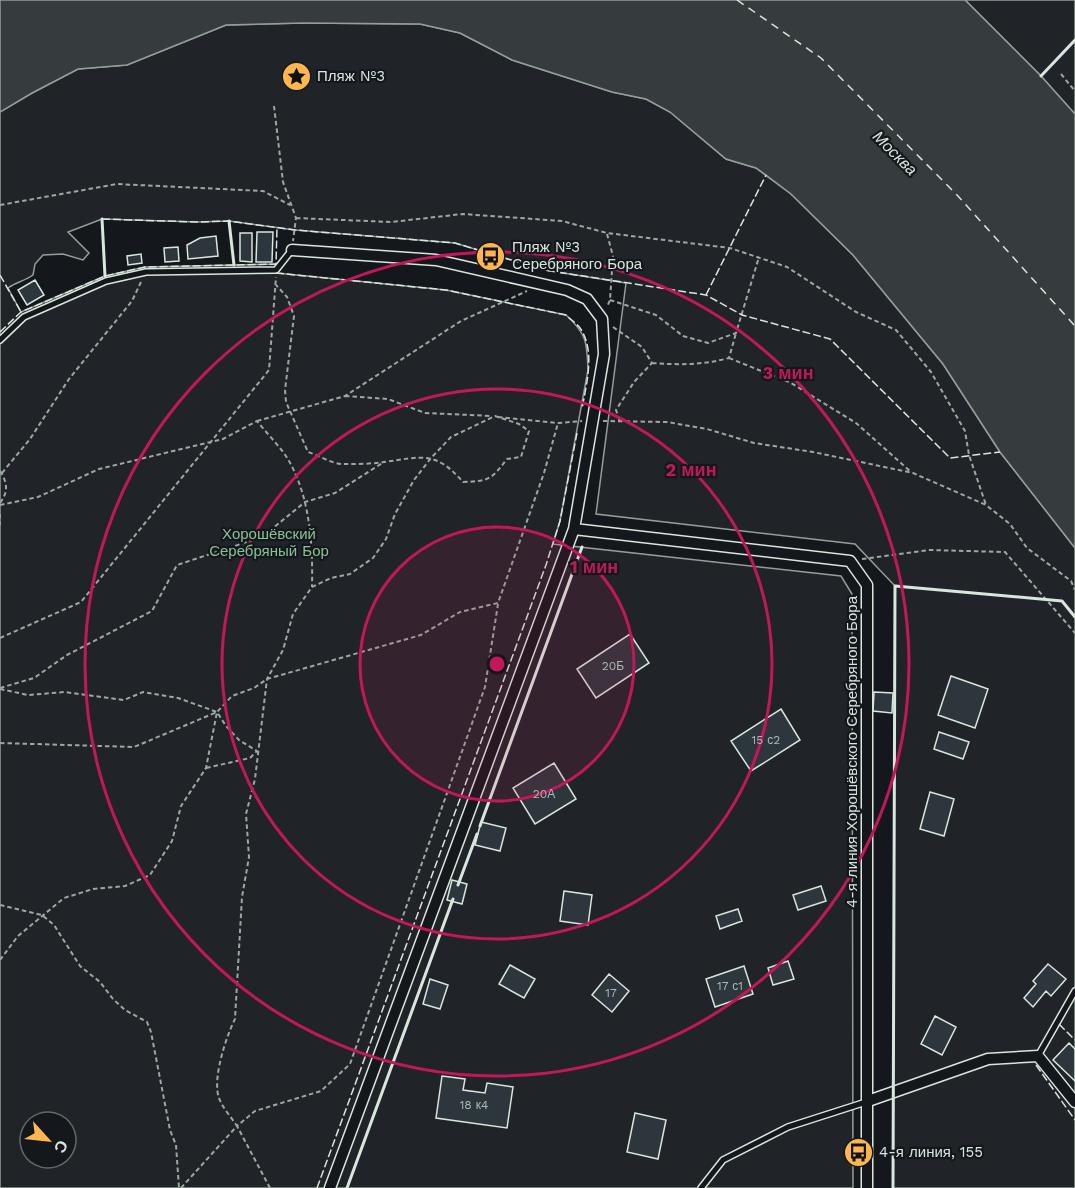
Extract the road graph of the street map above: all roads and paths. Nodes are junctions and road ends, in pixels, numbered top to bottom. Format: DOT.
graph roads {
  1 [pos="1061,74"];
  2 [pos="1075,91"];
  3 [pos="274,106"];
  4 [pos="0,205"];
  5 [pos="290,205"];
  6 [pos="296,218"];
  7 [pos="607,233"];
  8 [pos="292,250"];
  9 [pos="759,257"];
  10 [pos="146,272"];
  11 [pos="276,273"];
  12 [pos="543,284"];
  13 [pos="276,285"];
  14 [pos="610,300"];
  15 [pos="602,319"];
  16 [pos="736,333"];
  17 [pos="0,340"];
  18 [pos="729,358"];
  19 [pos="652,363"];
  20 [pos="345,396"];
  21 [pos="291,411"];
  22 [pos="495,416"];
  23 [pos="591,420"];
  24 [pos="257,421"];
  25 [pos="620,422"];
  26 [pos="558,423"];
  27 [pos="212,442"];
  28 [pos="431,458"];
  29 [pos="384,462"];
  30 [pos="1,472"];
  31 [pos="912,473"];
  32 [pos="305,502"];
  33 [pos="0,504"];
  34 [pos="986,505"];
  35 [pos="0,514"];
  36 [pos="0,525"];
  37 [pos="574,529"];
  38 [pos="850,561"];
  39 [pos="312,587"];
  40 [pos="1075,590"];
  41 [pos="498,603"];
  42 [pos="1075,633"];
  43 [pos="0,638"];
  44 [pos="267,680"];
  45 [pos="0,688"];
  46 [pos="217,711"];
  47 [pos="0,743"];
  48 [pos="257,751"];
  49 [pos="206,768"];
  50 [pos="0,906"];
  51 [pos="42,915"];
  52 [pos="0,960"];
  53 [pos="1075,991"];
  54 [pos="1038,1056"];
  55 [pos="868,1101"];
  56 [pos="1075,1101"];
  57 [pos="237,1126"];
  58 [pos="180,1188"];
  59 [pos="270,1188"];
  60 [pos="330,1188"];
  61 [pos="701,1188"];
  62 [pos="867,1188"];
  1 -- 2 [label="path"];
  3 -- 5 [label="path"];
  4 -- 5 [label="path"];
  5 -- 6 [label="path"];
  6 -- 7 [label="path"];
  6 -- 8 [label="path"];
  7 -- 9 [label="path"];
  7 -- 14 [label="path"];
  8 -- 10 [label="lane"];
  8 -- 12 [label="street"];
  9 -- 16 [label="path"];
  9 -- 34 [label="path"];
  10 -- 17 [label="lane"];
  10 -- 30 [label="path"];
  11 -- 13 [label="path"];
  12 -- 15 [label="street"];
  12 -- 20 [label="path"];
  13 -- 21 [label="path"];
  13 -- 27 [label="path"];
  14 -- 15 [label="path"];
  14 -- 16 [label="path"];
  15 -- 19 [label="path"];
  15 -- 23 [label="street"];
  16 -- 18 [label="path"];
  18 -- 19 [label="path"];
  18 -- 31 [label="path"];
  19 -- 25 [label="path"];
  20 -- 21 [label="path"];
  20 -- 22 [label="path"];
  21 -- 24 [label="path"];
  21 -- 29 [label="path"];
  22 -- 26 [label="path"];
  22 -- 28 [label="path"];
  22 -- 28 [label="path"];
  23 -- 25 [label="path"];
  23 -- 26 [label="path"];
  23 -- 37 [label="street"];
  24 -- 27 [label="path"];
  24 -- 32 [label="path"];
  25 -- 31 [label="path"];
  26 -- 41 [label="path"];
  27 -- 33 [label="path"];
  27 -- 43 [label="path"];
  28 -- 29 [label="path"];
  28 -- 39 [label="path"];
  29 -- 32 [label="path"];
  30 -- 33 [label="path"];
  31 -- 34 [label="path"];
  32 -- 39 [label="path"];
  32 -- 45 [label="path"];
  34 -- 40 [label="path"];
  35 -- 36 [label="path"];
  37 -- 38 [label="street"];
  37 -- 60 [label="street"];
  38 -- 42 [label="path"];
  38 -- 55 [label="street, 4-я линия Хорошёвского Серебряного Бора"];
  39 -- 44 [label="path"];
  41 -- 44 [label="path"];
  41 -- 57 [label="path"];
  44 -- 46 [label="path"];
  44 -- 48 [label="path"];
  45 -- 46 [label="path"];
  46 -- 47 [label="path"];
  46 -- 48 [label="path"];
  46 -- 49 [label="path"];
  48 -- 49 [label="path"];
  48 -- 57 [label="path"];
  49 -- 51 [label="path"];
  50 -- 51 [label="path"];
  51 -- 52 [label="path"];
  51 -- 58 [label="path"];
  53 -- 54 [label="lane"];
  54 -- 55 [label="street"];
  54 -- 56 [label="street"];
  55 -- 61 [label="lane"];
  55 -- 62 [label="street, 4-я линия Хорошёвского Серебряного Бора"];
  57 -- 58 [label="path"];
  57 -- 59 [label="path"];
}
